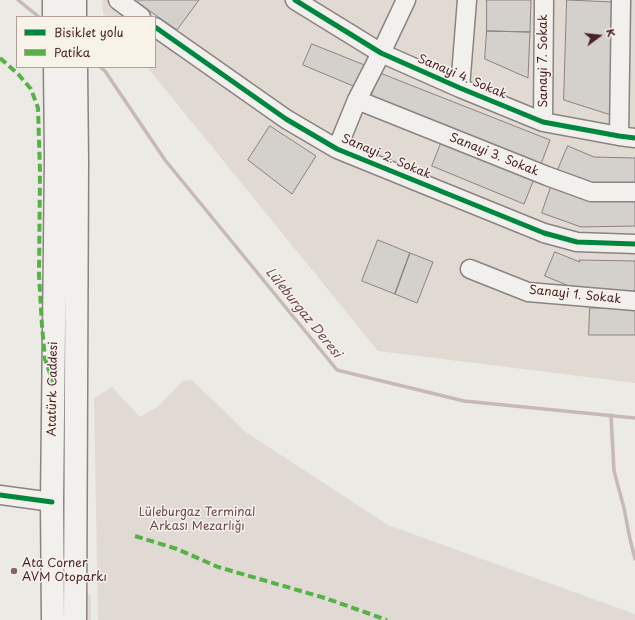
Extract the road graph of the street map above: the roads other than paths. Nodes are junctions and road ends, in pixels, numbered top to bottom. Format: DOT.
graph roads {
  1 [pos="54,0"];
  2 [pos="75,0"];
  3 [pos="118,0"];
  4 [pos="295,0"];
  5 [pos="406,0"];
  6 [pos="467,0"];
  7 [pos="544,0"];
  8 [pos="621,0"];
  9 [pos="317,7"];
  10 [pos="54,16"];
  11 [pos="75,16"];
  12 [pos="140,16"];
  13 [pos="156,28"];
  14 [pos="381,53"];
  15 [pos="55,68"];
  16 [pos="76,68"];
  17 [pos="460,88"];
  18 [pos="357,100"];
  19 [pos="543,122"];
  20 [pos="627,137"];
  21 [pos="337,148"];
  22 [pos="635,192"];
  23 [pos="635,244"];
  24 [pos="470,269"];
  25 [pos="635,301"];
  26 [pos="0,495"];
  27 [pos="52,502"];
  28 [pos="54,620"];
  29 [pos="75,620"];
  1 -- 10 [label="highway"];
  2 -- 11 [label="highway"];
  3 -- 12 [label="street"];
  4 -- 9 [label="street, Sanayi 4. Sokak"];
  5 -- 14 [label="street"];
  6 -- 17 [label="street"];
  7 -- 19 [label="street, Sanayi 7. Sokak"];
  8 -- 20 [label="street"];
  9 -- 14 [label="street, Sanayi 4. Sokak"];
  13 -- 21 [label="street, Sanayi 2. Sokak"];
  14 -- 17 [label="street, Sanayi 4. Sokak"];
  14 -- 18 [label="street"];
  15 -- 27 [label="highway, Atatürk Caddesi"];
  16 -- 29 [label="highway, Atatürk Caddesi"];
  17 -- 19 [label="street, Sanayi 4. Sokak"];
  18 -- 21 [label="street"];
  18 -- 22 [label="street, Sanayi 3. Sokak"];
  19 -- 20 [label="street, Sanayi 4. Sokak"];
  21 -- 23 [label="street, Sanayi 2. Sokak"];
  24 -- 25 [label="street, Sanayi 1. Sokak"];
  26 -- 27 [label="street"];
  27 -- 28 [label="highway, Atatürk Caddesi"];
}
